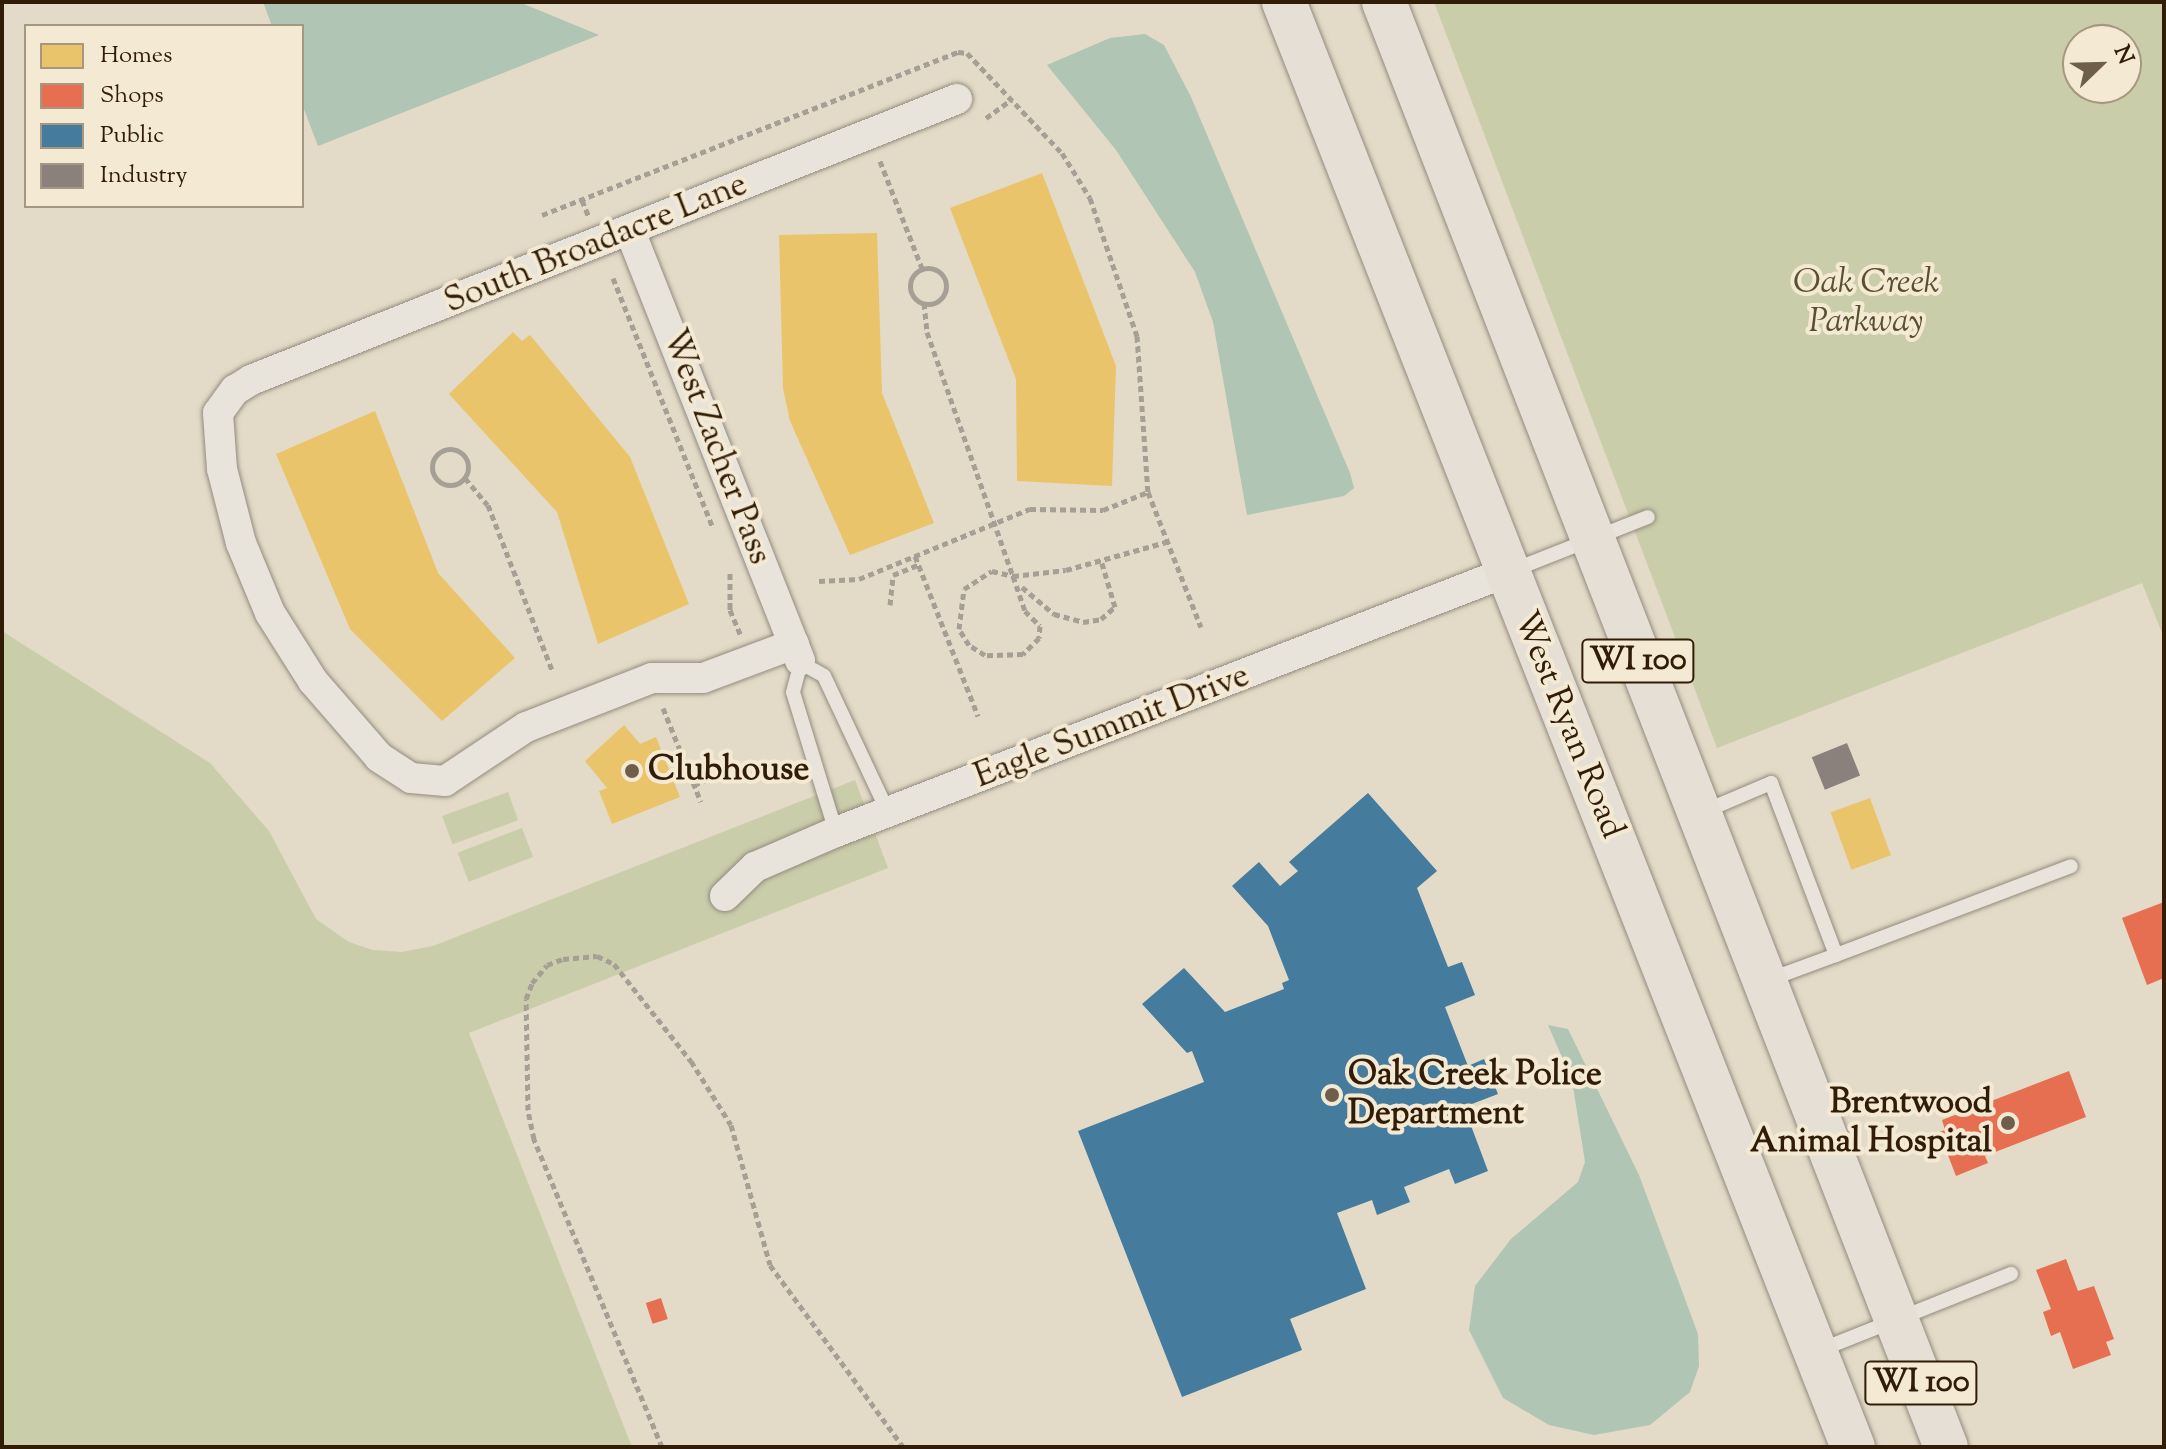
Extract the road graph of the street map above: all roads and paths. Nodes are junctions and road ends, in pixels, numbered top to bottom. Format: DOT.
graph roads {
  1 [pos="1284,2"];
  2 [pos="1384,2"];
  3 [pos="957,99"];
  4 [pos="1012,99"];
  5 [pos="986,118"];
  6 [pos="880,161"];
  7 [pos="542,215"];
  8 [pos="630,231"];
  9 [pos="922,268"];
  10 [pos="613,278"];
  11 [pos="924,303"];
  12 [pos="465,478"];
  13 [pos="1148,492"];
  14 [pos="1648,517"];
  15 [pos="998,523"];
  16 [pos="715,534"];
  17 [pos="1591,539"];
  18 [pos="1166,542"];
  19 [pos="915,556"];
  20 [pos="1101,560"];
  21 [pos="901,562"];
  22 [pos="726,563"];
  23 [pos="918,565"];
  24 [pos="904,571"];
  25 [pos="1507,572"];
  26 [pos="1013,576"];
  27 [pos="819,581"];
  28 [pos="1018,582"];
  29 [pos="890,605"];
  30 [pos="1041,606"];
  31 [pos="1032,617"];
  32 [pos="1201,627"];
  33 [pos="961,633"];
  34 [pos="947,638"];
  35 [pos="743,642"];
  36 [pos="797,654"];
  37 [pos="552,670"];
  38 [pos="663,708"];
  39 [pos="978,716"];
  40 [pos="736,768"];
  41 [pos="694,785"];
  42 [pos="701,802"];
  43 [pos="888,812"];
  44 [pos="1697,814"];
  45 [pos="836,832"];
  46 [pos="2071,866"];
  47 [pos="725,896"];
  48 [pos="1836,955"];
  49 [pos="1763,982"];
  50 [pos="2011,1274"];
  51 [pos="1896,1320"];
  52 [pos="1816,1352"];
  53 [pos="662,1447"];
  54 [pos="903,1447"];
  55 [pos="1853,1447"];
  56 [pos="1946,1447"];
  1 -- 25 [label="main road, West Ryan Road / WI 100"];
  2 -- 17 [label="main road, WI 100"];
  3 -- 8 [label="street, South Broadacre Lane"];
  4 -- 5 [label="path"];
  4 -- 7 [label="path"];
  4 -- 13 [label="path"];
  6 -- 9 [label="path"];
  8 -- 36 [label="street, West Zacher Pass"];
  8 -- 36 [label="street, South Broadacre Lane"];
  9 -- 11 [label="path"];
  9 -- 11 [label="path"];
  10 -- 16 [label="path"];
  11 -- 15 [label="path"];
  12 -- 12 [label="path"];
  12 -- 37 [label="path"];
  13 -- 15 [label="path"];
  13 -- 18 [label="path"];
  14 -- 17 [label="lane"];
  15 -- 19 [label="path"];
  15 -- 26 [label="path"];
  17 -- 25 [label="lane"];
  17 -- 44 [label="main road, WI 100"];
  18 -- 20 [label="path"];
  18 -- 32 [label="path"];
  19 -- 21 [label="path"];
  19 -- 23 [label="path"];
  20 -- 26 [label="path"];
  20 -- 30 [label="path"];
  21 -- 24 [label="path"];
  21 -- 27 [label="path"];
  22 -- 35 [label="path"];
  23 -- 24 [label="path"];
  23 -- 34 [label="path"];
  24 -- 29 [label="path"];
  25 -- 43 [label="street, Eagle Summit Drive"];
  25 -- 52 [label="main road, West Ryan Road / WI 100"];
  26 -- 28 [label="path"];
  26 -- 33 [label="path"];
  28 -- 30 [label="path"];
  28 -- 31 [label="path"];
  30 -- 31 [label="path"];
  31 -- 33 [label="path"];
  33 -- 34 [label="path"];
  34 -- 39 [label="path"];
  36 -- 43 [label="lane, West Zacher Pass"];
  36 -- 45 [label="lane, West Zacher Pass"];
  38 -- 41 [label="path"];
  40 -- 41 [label="path"];
  41 -- 42 [label="path"];
  43 -- 45 [label="street, Eagle Summit Drive"];
  44 -- 48 [label="lane"];
  44 -- 49 [label="main road, WI 100"];
  45 -- 47 [label="street, Eagle Summit Drive"];
  46 -- 48 [label="lane"];
  48 -- 49 [label="lane"];
  49 -- 51 [label="main road, WI 100"];
  50 -- 51 [label="lane"];
  51 -- 52 [label="lane"];
  51 -- 56 [label="main road, WI 100"];
  52 -- 55 [label="main road, West Ryan Road / WI 100"];
  53 -- 54 [label="path"];
}
